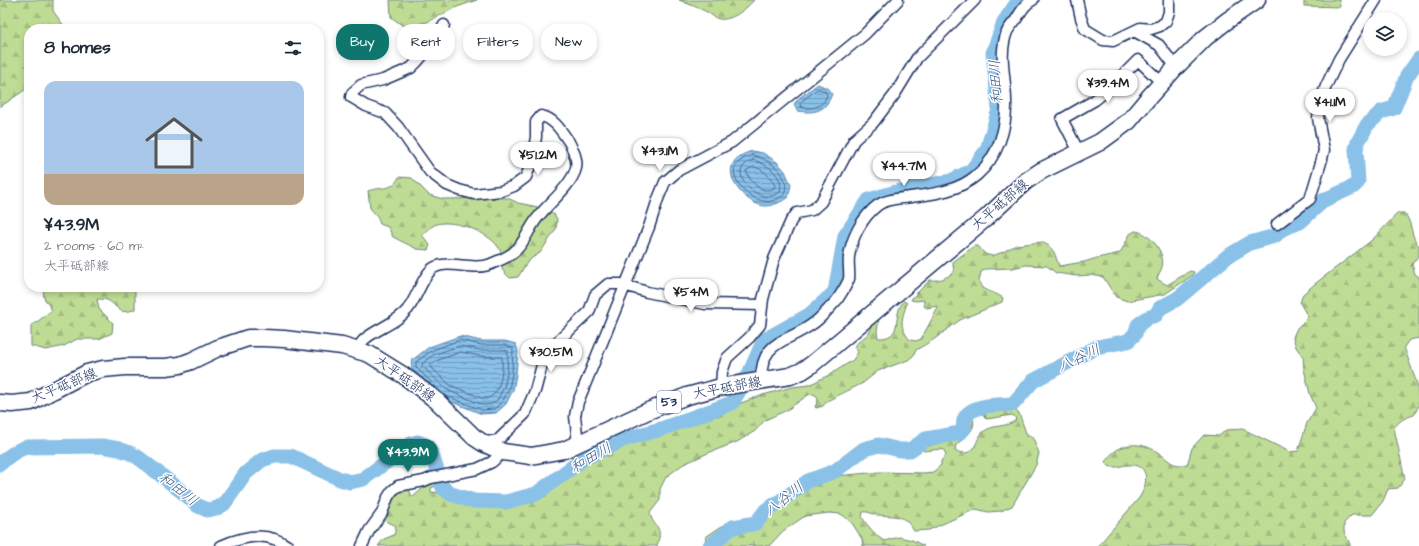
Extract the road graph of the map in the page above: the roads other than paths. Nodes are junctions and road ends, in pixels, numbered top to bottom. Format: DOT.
graph roads {
  1 [pos="898,0"];
  2 [pos="975,0"];
  3 [pos="1033,0"];
  4 [pos="1077,0"];
  5 [pos="1169,0"];
  6 [pos="1257,0"];
  7 [pos="1376,0"];
  8 [pos="1134,31"];
  9 [pos="419,60"];
  10 [pos="1176,67"];
  11 [pos="1162,83"];
  12 [pos="1079,152"];
  13 [pos="1277,224"];
  14 [pos="625,286"];
  15 [pos="762,305"];
  16 [pos="356,350"];
  17 [pos="761,381"];
  18 [pos="721,387"];
  19 [pos="0,403"];
  20 [pos="483,443"];
  21 [pos="578,444"];
  22 [pos="503,452"];
  23 [pos="221,546"];
  24 [pos="288,546"];
  25 [pos="362,546"];
  1 -- 14 [label="street"];
  2 -- 15 [label="street"];
  3 -- 17 [label="street"];
  4 -- 8 [label="street"];
  5 -- 8 [label="street"];
  6 -- 10 [label="main road, 大平砥部線 / 53"];
  7 -- 13 [label="street"];
  8 -- 10 [label="street"];
  9 -- 16 [label="street"];
  10 -- 11 [label="main road, 大平砥部線 / 53"];
  11 -- 12 [label="main road, 大平砥部線 / 53"];
  11 -- 12 [label="street"];
  12 -- 17 [label="main road, 大平砥部線 / 53"];
  14 -- 15 [label="street"];
  14 -- 20 [label="street"];
  14 -- 21 [label="street"];
  15 -- 18 [label="street"];
  16 -- 19 [label="main road, 大平砥部線 / 53"];
  16 -- 20 [label="main road, 大平砥部線 / 53"];
  17 -- 18 [label="main road, 大平砥部線 / 53"];
  18 -- 21 [label="main road, 大平砥部線 / 53"];
  20 -- 22 [label="main road, 大平砥部線 / 53"];
  21 -- 22 [label="main road, 大平砥部線 / 53"];
  22 -- 25 [label="street"];
  23 -- 24 [label="street"];
}
